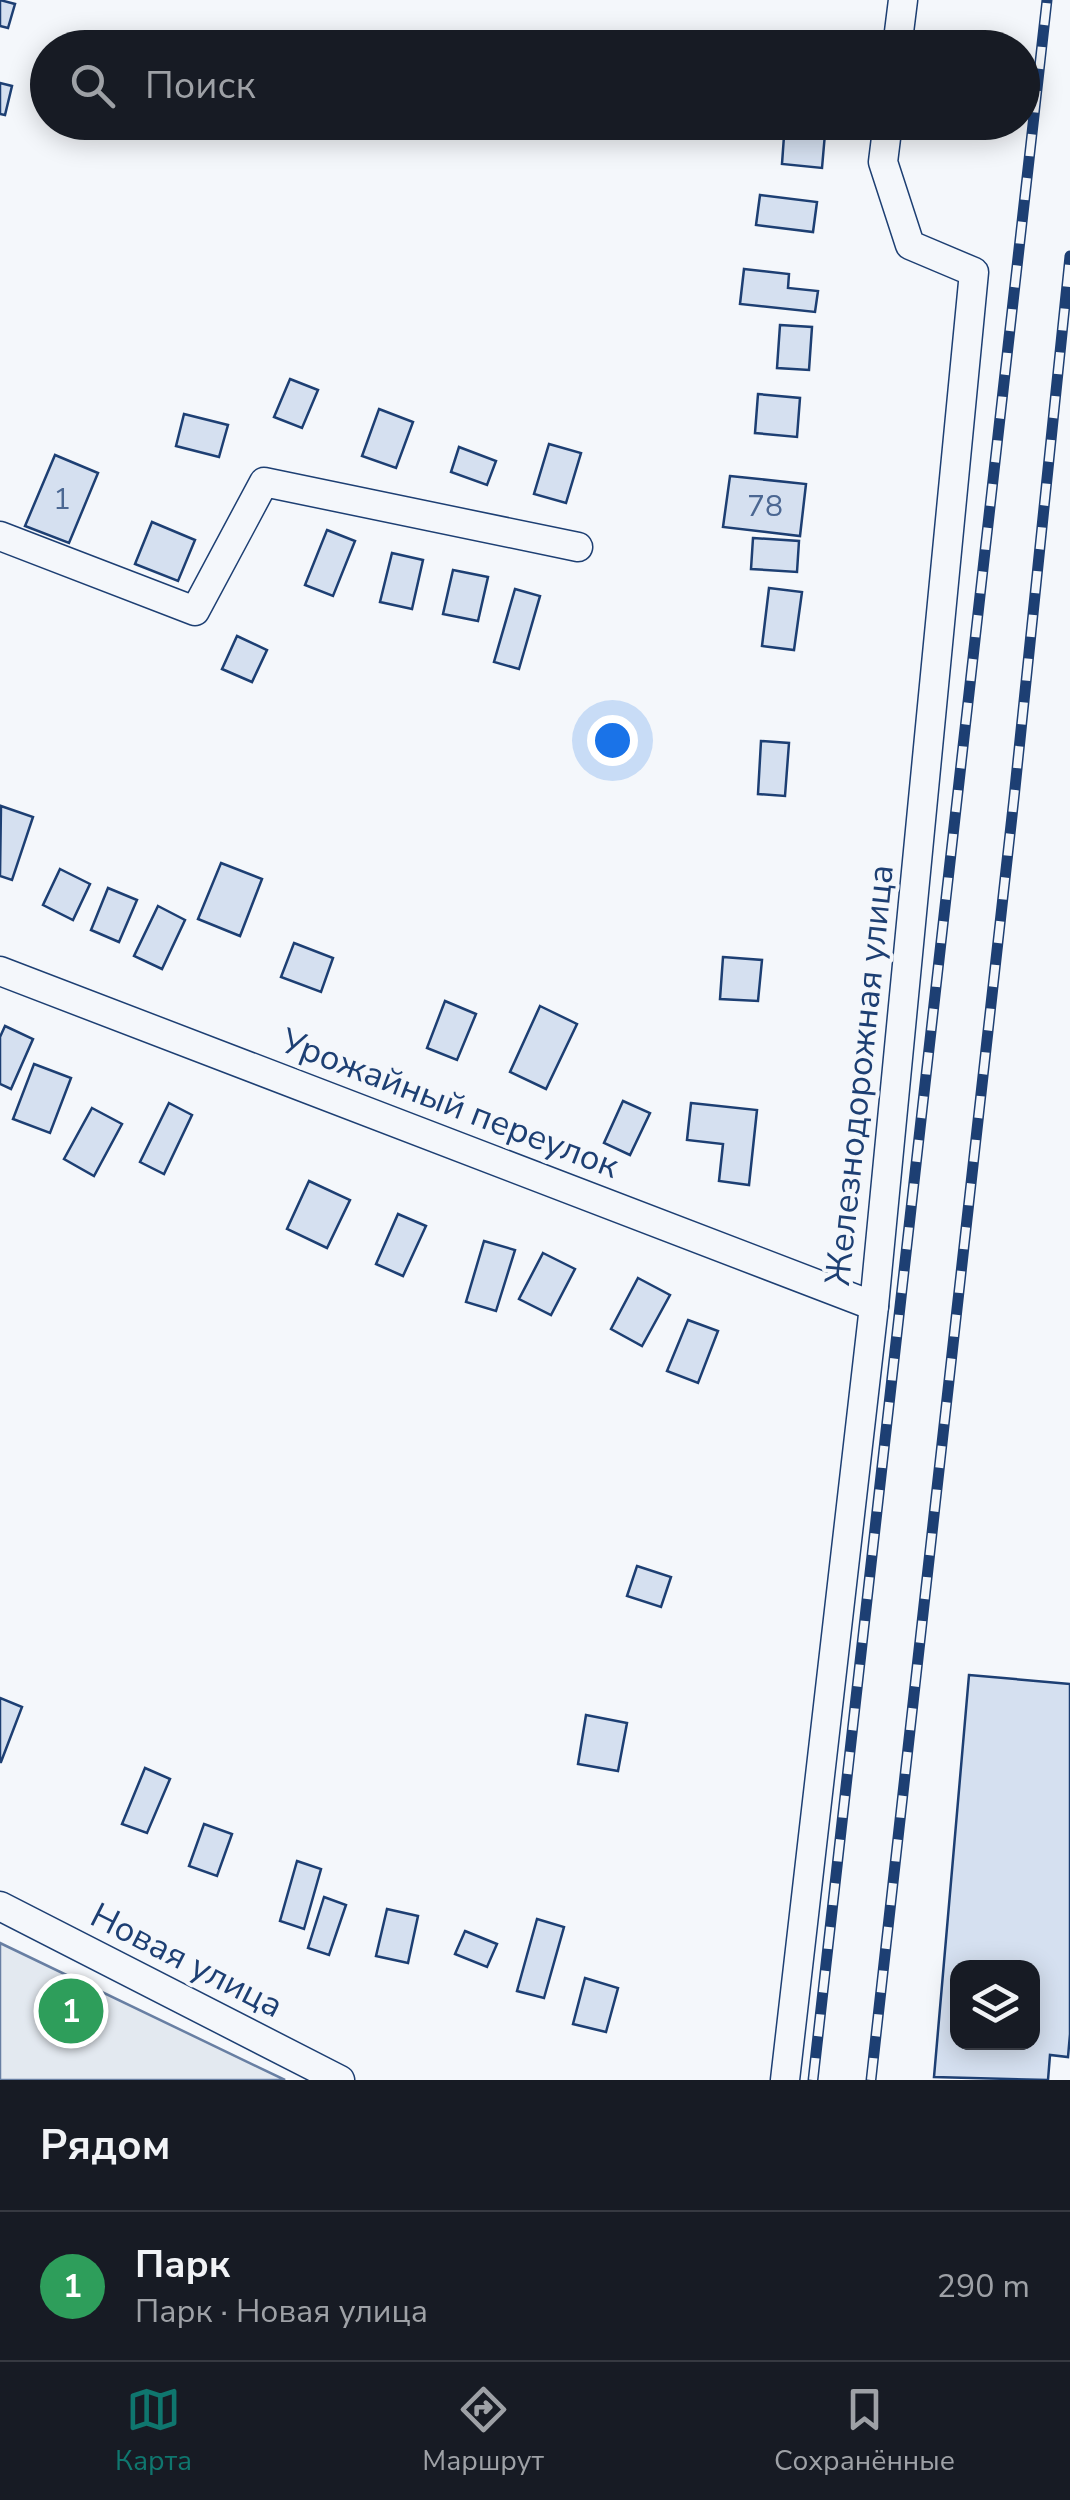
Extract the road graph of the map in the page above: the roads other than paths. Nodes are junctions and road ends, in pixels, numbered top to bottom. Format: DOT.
graph roads {
  1 [pos="903,0"];
  2 [pos="900,30"];
  3 [pos="886,140"];
  4 [pos="0,536"];
  5 [pos="578,548"];
  6 [pos="0,970"];
  7 [pos="874,1306"];
  8 [pos="0,1906"];
  9 [pos="340,2080"];
  10 [pos="785,2080"];
  1 -- 2 [label="street"];
  3 -- 7 [label="street, Железнодорожная улица"];
  4 -- 5 [label="street"];
  6 -- 7 [label="street, Урожайный переулок"];
  7 -- 10 [label="street, Железнодорожная улица"];
  8 -- 9 [label="street, Новая улица"];
}
